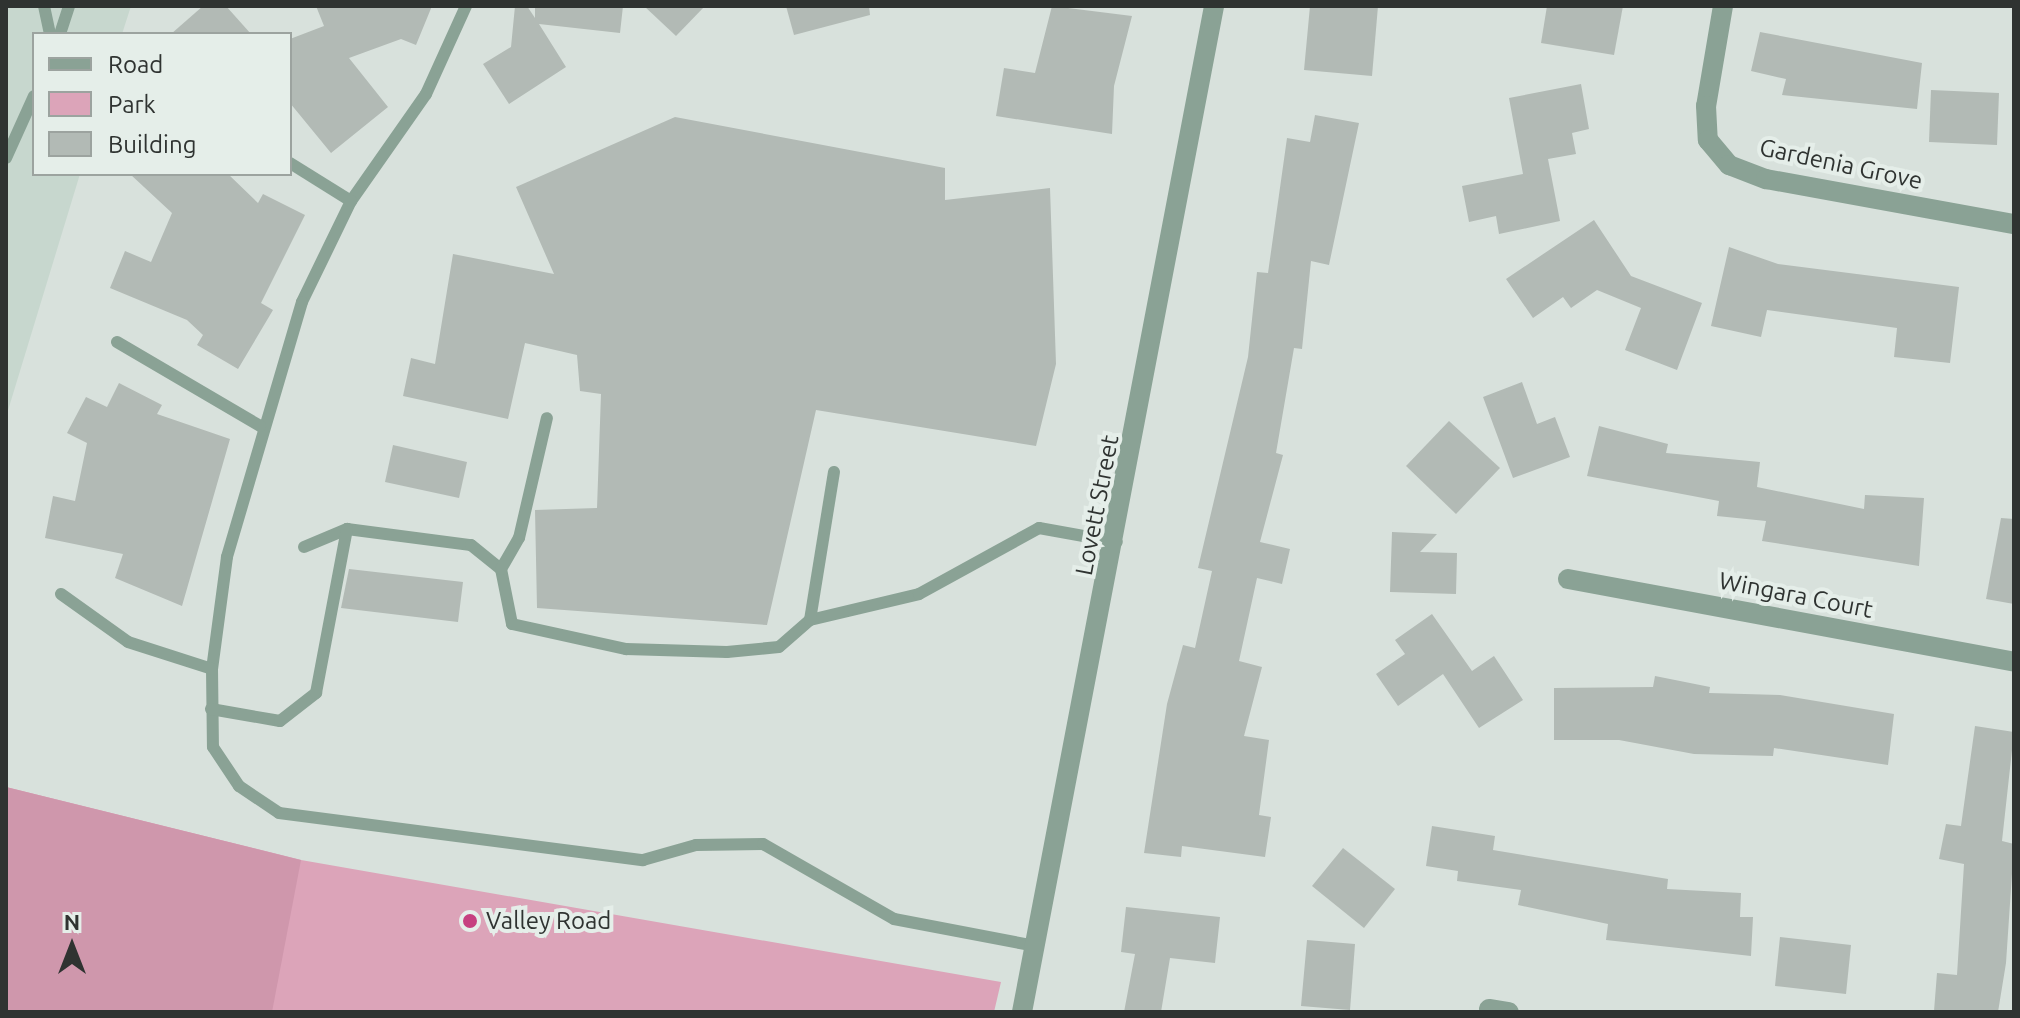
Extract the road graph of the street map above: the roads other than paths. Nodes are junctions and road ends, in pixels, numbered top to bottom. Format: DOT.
graph roads {
  1 [pos="44,6"];
  2 [pos="69,6"];
  3 [pos="466,6"];
  4 [pos="1214,6"];
  5 [pos="1723,6"];
  6 [pos="50,32"];
  7 [pos="61,32"];
  8 [pos="32,100"];
  9 [pos="6,158"];
  10 [pos="292,164"];
  11 [pos="351,201"];
  12 [pos="2014,224"];
  13 [pos="117,342"];
  14 [pos="547,418"];
  15 [pos="260,426"];
  16 [pos="834,472"];
  17 [pos="347,529"];
  18 [pos="1117,542"];
  19 [pos="304,547"];
  20 [pos="501,569"];
  21 [pos="1568,579"];
  22 [pos="61,594"];
  23 [pos="810,620"];
  24 [pos="2014,662"];
  25 [pos="212,669"];
  26 [pos="211,709"];
  27 [pos="1036,946"];
  28 [pos="1022,1012"];
  1 -- 6 [label="lane"];
  2 -- 7 [label="lane"];
  3 -- 11 [label="lane"];
  4 -- 18 [label="street, Lovett Street"];
  5 -- 12 [label="street, Gardenia Grove"];
  8 -- 9 [label="lane"];
  10 -- 11 [label="lane"];
  11 -- 15 [label="lane"];
  13 -- 15 [label="lane"];
  14 -- 20 [label="lane"];
  15 -- 25 [label="lane"];
  16 -- 23 [label="lane"];
  17 -- 19 [label="lane"];
  17 -- 20 [label="lane"];
  17 -- 26 [label="lane"];
  18 -- 23 [label="lane"];
  18 -- 27 [label="street, Lovett Street"];
  20 -- 23 [label="lane"];
  21 -- 24 [label="street, Wingara Court"];
  22 -- 25 [label="lane"];
  25 -- 26 [label="lane"];
  26 -- 27 [label="lane"];
  27 -- 28 [label="street, Lovett Street"];
}
